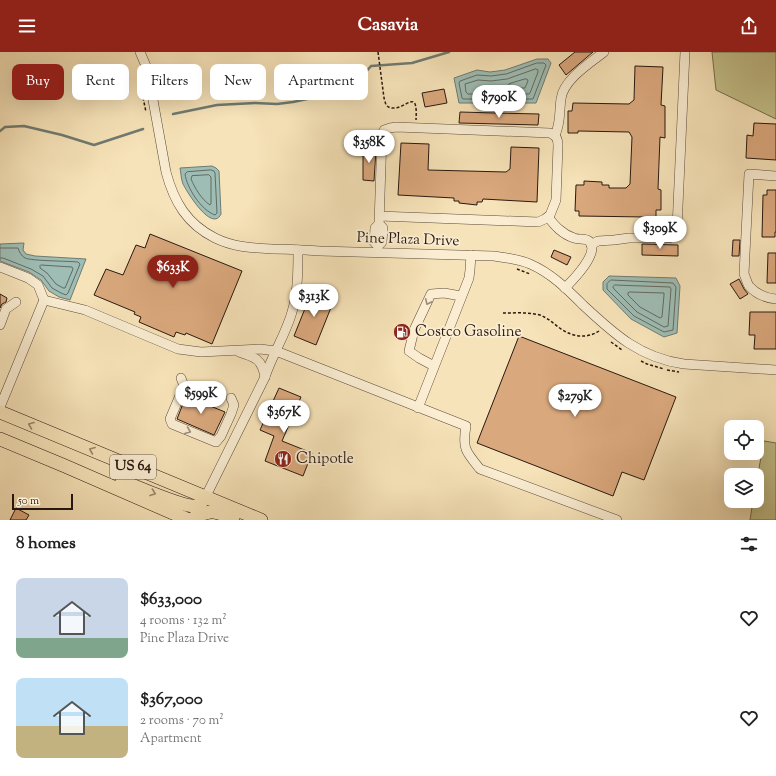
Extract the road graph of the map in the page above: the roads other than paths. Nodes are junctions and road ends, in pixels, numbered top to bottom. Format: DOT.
graph roads {
  1 [pos="140,52"];
  2 [pos="604,52"];
  3 [pos="685,52"];
  4 [pos="555,136"];
  5 [pos="776,176"];
  6 [pos="548,217"];
  7 [pos="379,220"];
  8 [pos="591,245"];
  9 [pos="378,249"];
  10 [pos="298,250"];
  11 [pos="470,256"];
  12 [pos="0,267"];
  13 [pos="566,288"];
  14 [pos="461,296"];
  15 [pos="776,298"];
  16 [pos="44,300"];
  17 [pos="16,302"];
  18 [pos="0,325"];
  19 [pos="234,350"];
  20 [pos="276,351"];
  21 [pos="434,366"];
  22 [pos="776,370"];
  23 [pos="265,377"];
  24 [pos="182,378"];
  25 [pos="231,398"];
  26 [pos="0,408"];
  27 [pos="418,408"];
  28 [pos="0,412"];
  29 [pos="0,439"];
  30 [pos="49,459"];
  31 [pos="205,498"];
  32 [pos="190,520"];
  33 [pos="239,520"];
  34 [pos="261,520"];
  35 [pos="617,520"];
  1 -- 10 [label="street, Pine Plaza Drive"];
  2 -- 4 [label="street"];
  3 -- 8 [label="street"];
  4 -- 6 [label="street"];
  4 -- 7 [label="street"];
  5 -- 15 [label="street"];
  6 -- 7 [label="street"];
  6 -- 8 [label="street"];
  7 -- 9 [label="street"];
  8 -- 13 [label="street"];
  9 -- 10 [label="street, Pine Plaza Drive"];
  9 -- 11 [label="street, Pine Plaza Drive"];
  10 -- 20 [label="street"];
  11 -- 13 [label="street, Pine Plaza Drive"];
  11 -- 14 [label="street"];
  12 -- 16 [label="street"];
  13 -- 22 [label="street, Pine Plaza Drive"];
  14 -- 21 [label="street"];
  14 -- 21 [label="street, one-way"];
  16 -- 19 [label="street"];
  16 -- 26 [label="street"];
  17 -- 18 [label="street"];
  19 -- 20 [label="street"];
  19 -- 23 [label="street"];
  20 -- 23 [label="street"];
  20 -- 27 [label="street"];
  21 -- 27 [label="street"];
  23 -- 31 [label="street"];
  24 -- 25 [label="street, one-way"];
  27 -- 35 [label="street"];
  31 -- 28 [label="highway, US 64, one-way"];
  29 -- 30 [label="highway, US 64"];
  30 -- 31 [label="highway, one-way"];
  30 -- 32 [label="highway, US 64"];
  31 -- 34 [label="highway, US 64"];
  32 -- 33 [label="highway"];
}
